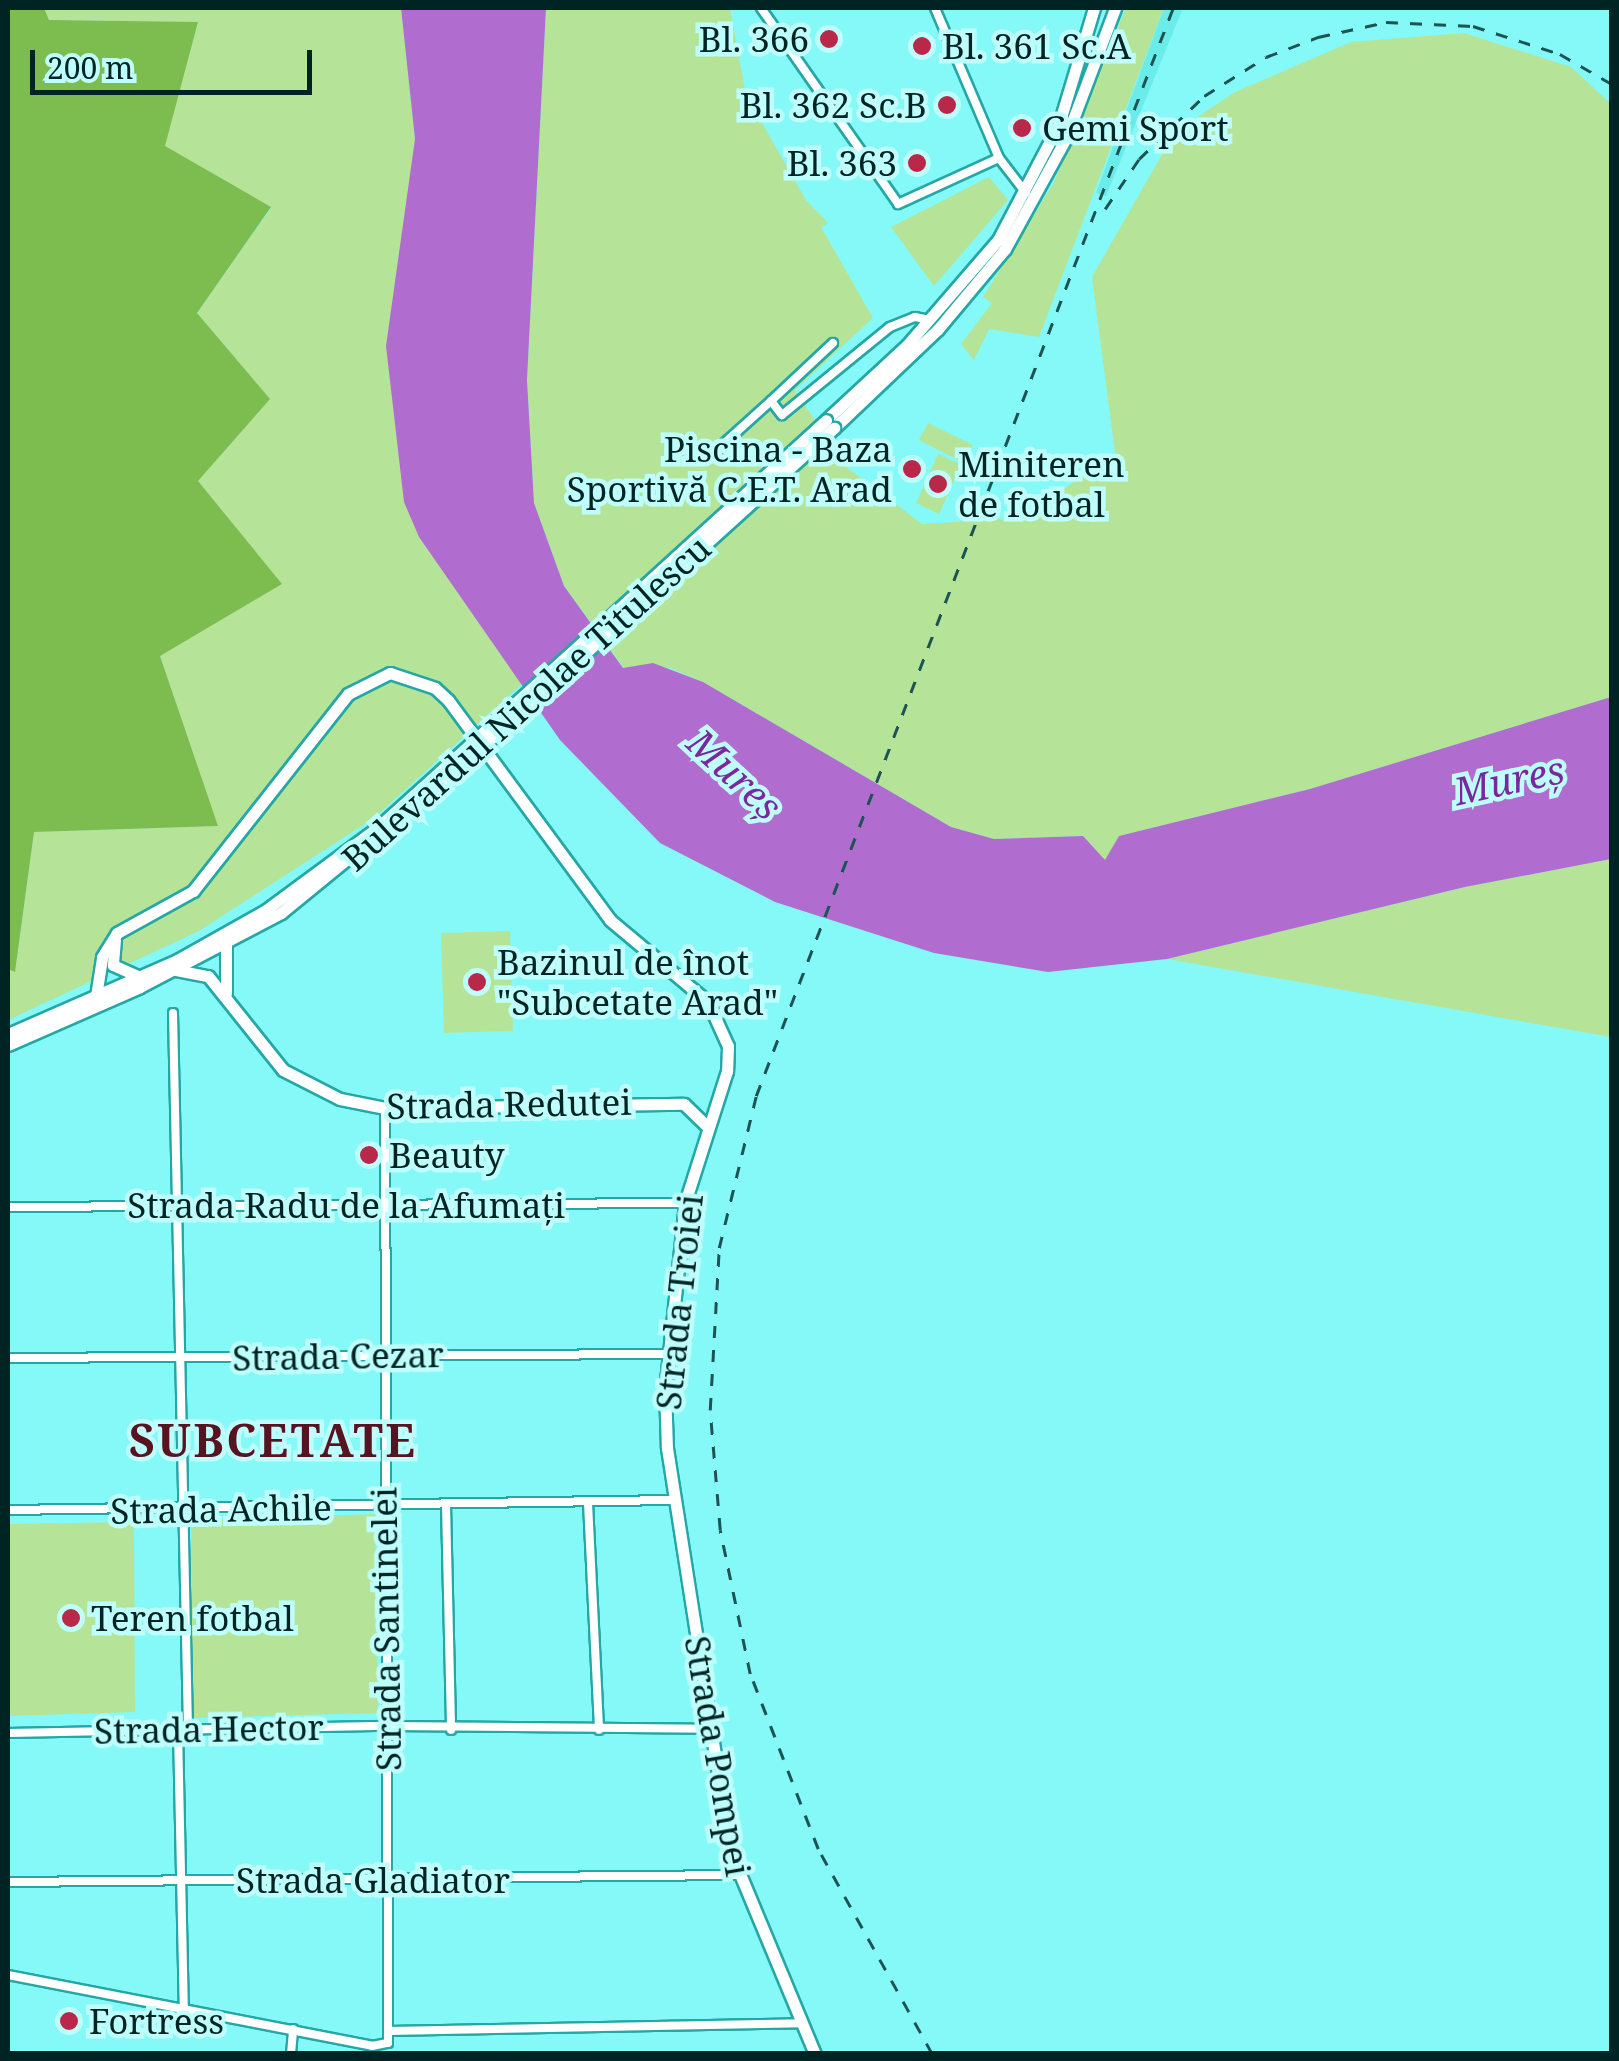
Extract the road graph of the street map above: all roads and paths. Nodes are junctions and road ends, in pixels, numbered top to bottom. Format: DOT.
graph roads {
  1 [pos="761,8"];
  2 [pos="935,8"];
  3 [pos="1094,8"];
  4 [pos="1115,8"];
  5 [pos="999,158"];
  6 [pos="1026,193"];
  7 [pos="931,320"];
  8 [pos="833,342"];
  9 [pos="772,400"];
  10 [pos="830,424"];
  11 [pos="711,456"];
  12 [pos="460,760"];
  13 [pos="117,933"];
  14 [pos="226,945"];
  15 [pos="176,970"];
  16 [pos="140,977"];
  17 [pos="226,993"];
  18 [pos="96,996"];
  19 [pos="172,1013"];
  20 [pos="8,1034"];
  21 [pos="8,1044"];
  22 [pos="385,1108"];
  23 [pos="708,1127"];
  24 [pos="685,1203"];
  25 [pos="386,1204"];
  26 [pos="175,1205"];
  27 [pos="8,1207"];
  28 [pos="668,1354"];
  29 [pos="385,1355"];
  30 [pos="8,1358"];
  31 [pos="178,1358"];
  32 [pos="674,1500"];
  33 [pos="588,1503"];
  34 [pos="446,1505"];
  35 [pos="383,1507"];
  36 [pos="8,1510"];
  37 [pos="180,1510"];
  38 [pos="684,1564"];
  39 [pos="388,1726"];
  40 [pos="710,1729"];
  41 [pos="183,1730"];
  42 [pos="451,1730"];
  43 [pos="600,1730"];
  44 [pos="8,1733"];
  45 [pos="738,1875"];
  46 [pos="391,1880"];
  47 [pos="181,1881"];
  48 [pos="8,1882"];
  49 [pos="8,1974"];
  50 [pos="184,2006"];
  51 [pos="798,2023"];
  52 [pos="293,2029"];
  53 [pos="392,2031"];
  54 [pos="291,2054"];
  55 [pos="815,2054"];
  1 -- 5 [label="street"];
  2 -- 5 [label="street"];
  3 -- 6 [label="main road, Bulevardul Nicolae Titulescu"];
  4 -- 10 [label="main road, Bulevardul Nicolae Titulescu"];
  5 -- 6 [label="street"];
  6 -- 7 [label="main road, Bulevardul Nicolae Titulescu"];
  7 -- 9 [label="street"];
  7 -- 10 [label="main road, Bulevardul Nicolae Titulescu"];
  8 -- 9 [label="street"];
  9 -- 11 [label="street"];
  10 -- 12 [label="main road, Bulevardul Nicolae Titulescu, bridge"];
  12 -- 14 [label="main road, Bulevardul Nicolae Titulescu"];
  12 -- 16 [label="main road, Bulevardul Nicolae Titulescu"];
  13 -- 16 [label="main road"];
  13 -- 18 [label="main road"];
  13 -- 23 [label="main road, Strada Troiei"];
  14 -- 15 [label="main road, Bulevardul Nicolae Titulescu"];
  14 -- 17 [label="main road"];
  15 -- 17 [label="main road"];
  15 -- 21 [label="main road, Bulevardul Nicolae Titulescu"];
  16 -- 18 [label="main road, Bulevardul Nicolae Titulescu"];
  17 -- 22 [label="main road, Strada Redutei"];
  18 -- 20 [label="main road, Bulevardul Nicolae Titulescu"];
  19 -- 26 [label="street"];
  22 -- 23 [label="main road, Strada Redutei"];
  22 -- 25 [label="street, Strada Santinelei"];
  23 -- 24 [label="main road, Strada Troiei"];
  24 -- 25 [label="street, Strada Radu de la Afumați"];
  24 -- 28 [label="main road, Strada Troiei"];
  25 -- 26 [label="street, Strada Radu de la Afumați"];
  25 -- 29 [label="street, Strada Santinelei"];
  26 -- 27 [label="street, Strada Radu de la Afumați"];
  26 -- 31 [label="street"];
  28 -- 29 [label="street, Strada Cezar"];
  28 -- 32 [label="main road, Strada Troiei"];
  29 -- 31 [label="street, Strada Cezar"];
  29 -- 35 [label="street, Strada Santinelei"];
  30 -- 31 [label="street, Strada Cezar"];
  31 -- 37 [label="street"];
  32 -- 33 [label="street, Strada Achile"];
  32 -- 38 [label="main road, Strada Troiei"];
  33 -- 34 [label="street, Strada Achile"];
  33 -- 43 [label="street"];
  34 -- 35 [label="street, Strada Achile"];
  34 -- 42 [label="street"];
  35 -- 37 [label="street, Strada Achile"];
  35 -- 39 [label="street, Strada Santinelei"];
  36 -- 37 [label="street, Strada Achile"];
  37 -- 41 [label="street"];
  38 -- 40 [label="main road, Strada Pompei"];
  39 -- 41 [label="street, Strada Hector"];
  39 -- 42 [label="street, Strada Hector"];
  39 -- 46 [label="street, Strada Santinelei"];
  40 -- 43 [label="street, Strada Hector"];
  40 -- 45 [label="main road, Strada Pompei"];
  41 -- 44 [label="street, Strada Hector"];
  41 -- 47 [label="street"];
  42 -- 43 [label="street, Strada Hector"];
  45 -- 46 [label="street, Strada Gladiator"];
  45 -- 51 [label="main road, Strada Pompei"];
  46 -- 47 [label="street, Strada Gladiator"];
  46 -- 53 [label="street, Strada Santinelei"];
  47 -- 48 [label="street, Strada Gladiator"];
  47 -- 50 [label="street"];
  49 -- 50 [label="street"];
  50 -- 52 [label="street"];
  51 -- 53 [label="street"];
  51 -- 55 [label="main road, Strada Pompei"];
  52 -- 53 [label="street"];
  52 -- 54 [label="street"];
}
